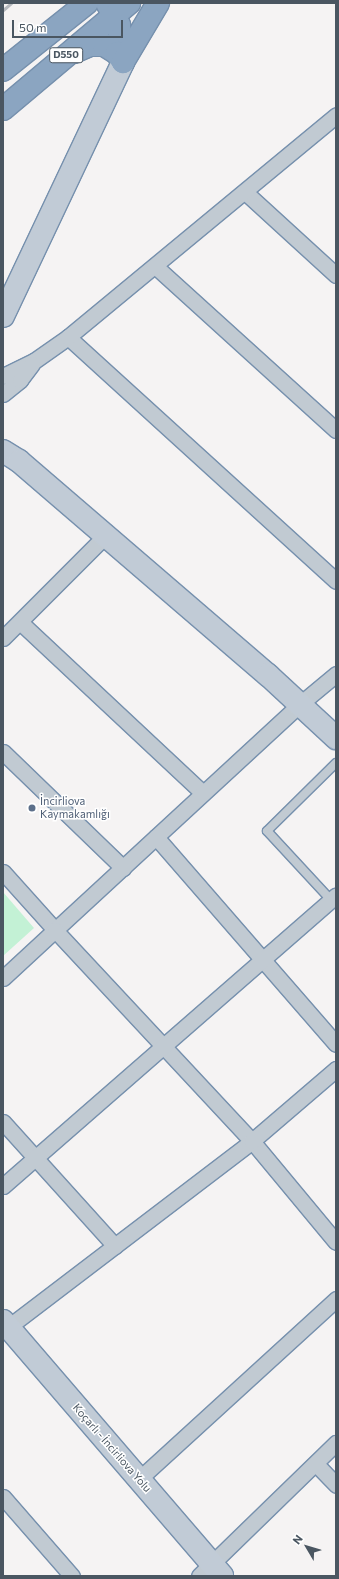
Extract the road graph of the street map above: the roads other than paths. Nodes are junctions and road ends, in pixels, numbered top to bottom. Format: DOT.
graph roads {
  1 [pos="87,3"];
  2 [pos="158,3"];
  3 [pos="122,5"];
  4 [pos="143,29"];
  5 [pos="64,57"];
  6 [pos="123,62"];
  7 [pos="3,70"];
  8 [pos="3,109"];
  9 [pos="335,117"];
  10 [pos="245,192"];
  11 [pos="155,266"];
  12 [pos="336,275"];
  13 [pos="3,316"];
  14 [pos="68,337"];
  15 [pos="34,361"];
  16 [pos="3,376"];
  17 [pos="3,394"];
  18 [pos="336,430"];
  19 [pos="3,438"];
  20 [pos="11,456"];
  21 [pos="105,536"];
  22 [pos="336,581"];
  23 [pos="20,622"];
  24 [pos="3,638"];
  25 [pos="336,674"];
  26 [pos="300,704"];
  27 [pos="336,738"];
  28 [pos="3,752"];
  29 [pos="336,763"];
  30 [pos="204,793"];
  31 [pos="156,837"];
  32 [pos="123,868"];
  33 [pos="3,872"];
  34 [pos="334,898"];
  35 [pos="55,930"];
  36 [pos="262,960"];
  37 [pos="3,978"];
  38 [pos="336,1044"];
  39 [pos="164,1046"];
  40 [pos="336,1069"];
  41 [pos="3,1122"];
  42 [pos="252,1141"];
  43 [pos="36,1158"];
  44 [pos="3,1186"];
  45 [pos="336,1241"];
  46 [pos="115,1246"];
  47 [pos="336,1299"];
  48 [pos="5,1327"];
  49 [pos="336,1442"];
  50 [pos="316,1464"];
  51 [pos="139,1479"];
  52 [pos="336,1485"];
  53 [pos="3,1496"];
  54 [pos="211,1572"];
  55 [pos="72,1576"];
  1 -- 7 [label="highway, D550"];
  2 -- 4 [label="highway"];
  3 -- 4 [label="highway"];
  3 -- 5 [label="highway, D550"];
  3 -- 6 [label="highway"];
  4 -- 6 [label="highway"];
  5 -- 6 [label="highway"];
  5 -- 8 [label="highway, D550"];
  6 -- 13 [label="street"];
  9 -- 10 [label="street"];
  10 -- 11 [label="street"];
  10 -- 12 [label="street"];
  11 -- 14 [label="street"];
  11 -- 18 [label="street"];
  14 -- 15 [label="street"];
  14 -- 22 [label="street"];
  15 -- 16 [label="street"];
  15 -- 17 [label="street"];
  19 -- 20 [label="street"];
  20 -- 21 [label="street"];
  21 -- 23 [label="street"];
  21 -- 26 [label="street"];
  23 -- 24 [label="street"];
  23 -- 30 [label="street"];
  25 -- 26 [label="street"];
  26 -- 27 [label="street"];
  26 -- 30 [label="street"];
  28 -- 32 [label="street"];
  29 -- 34 [label="lane"];
  30 -- 31 [label="street"];
  31 -- 32 [label="street"];
  31 -- 36 [label="street"];
  32 -- 35 [label="street"];
  33 -- 35 [label="street"];
  34 -- 36 [label="street"];
  35 -- 37 [label="street"];
  35 -- 39 [label="street"];
  36 -- 38 [label="street"];
  36 -- 39 [label="street"];
  39 -- 42 [label="street"];
  39 -- 43 [label="street"];
  40 -- 42 [label="street"];
  41 -- 43 [label="street"];
  42 -- 45 [label="street"];
  42 -- 46 [label="street"];
  43 -- 44 [label="street"];
  43 -- 46 [label="street"];
  46 -- 48 [label="street"];
  47 -- 51 [label="street"];
  48 -- 51 [label="street, Koçarlı - İncirliova Yolu"];
  49 -- 50 [label="street"];
  50 -- 52 [label="street"];
  50 -- 54 [label="street"];
  51 -- 54 [label="street, Koçarlı - İncirliova Yolu"];
  53 -- 55 [label="street"];
}
